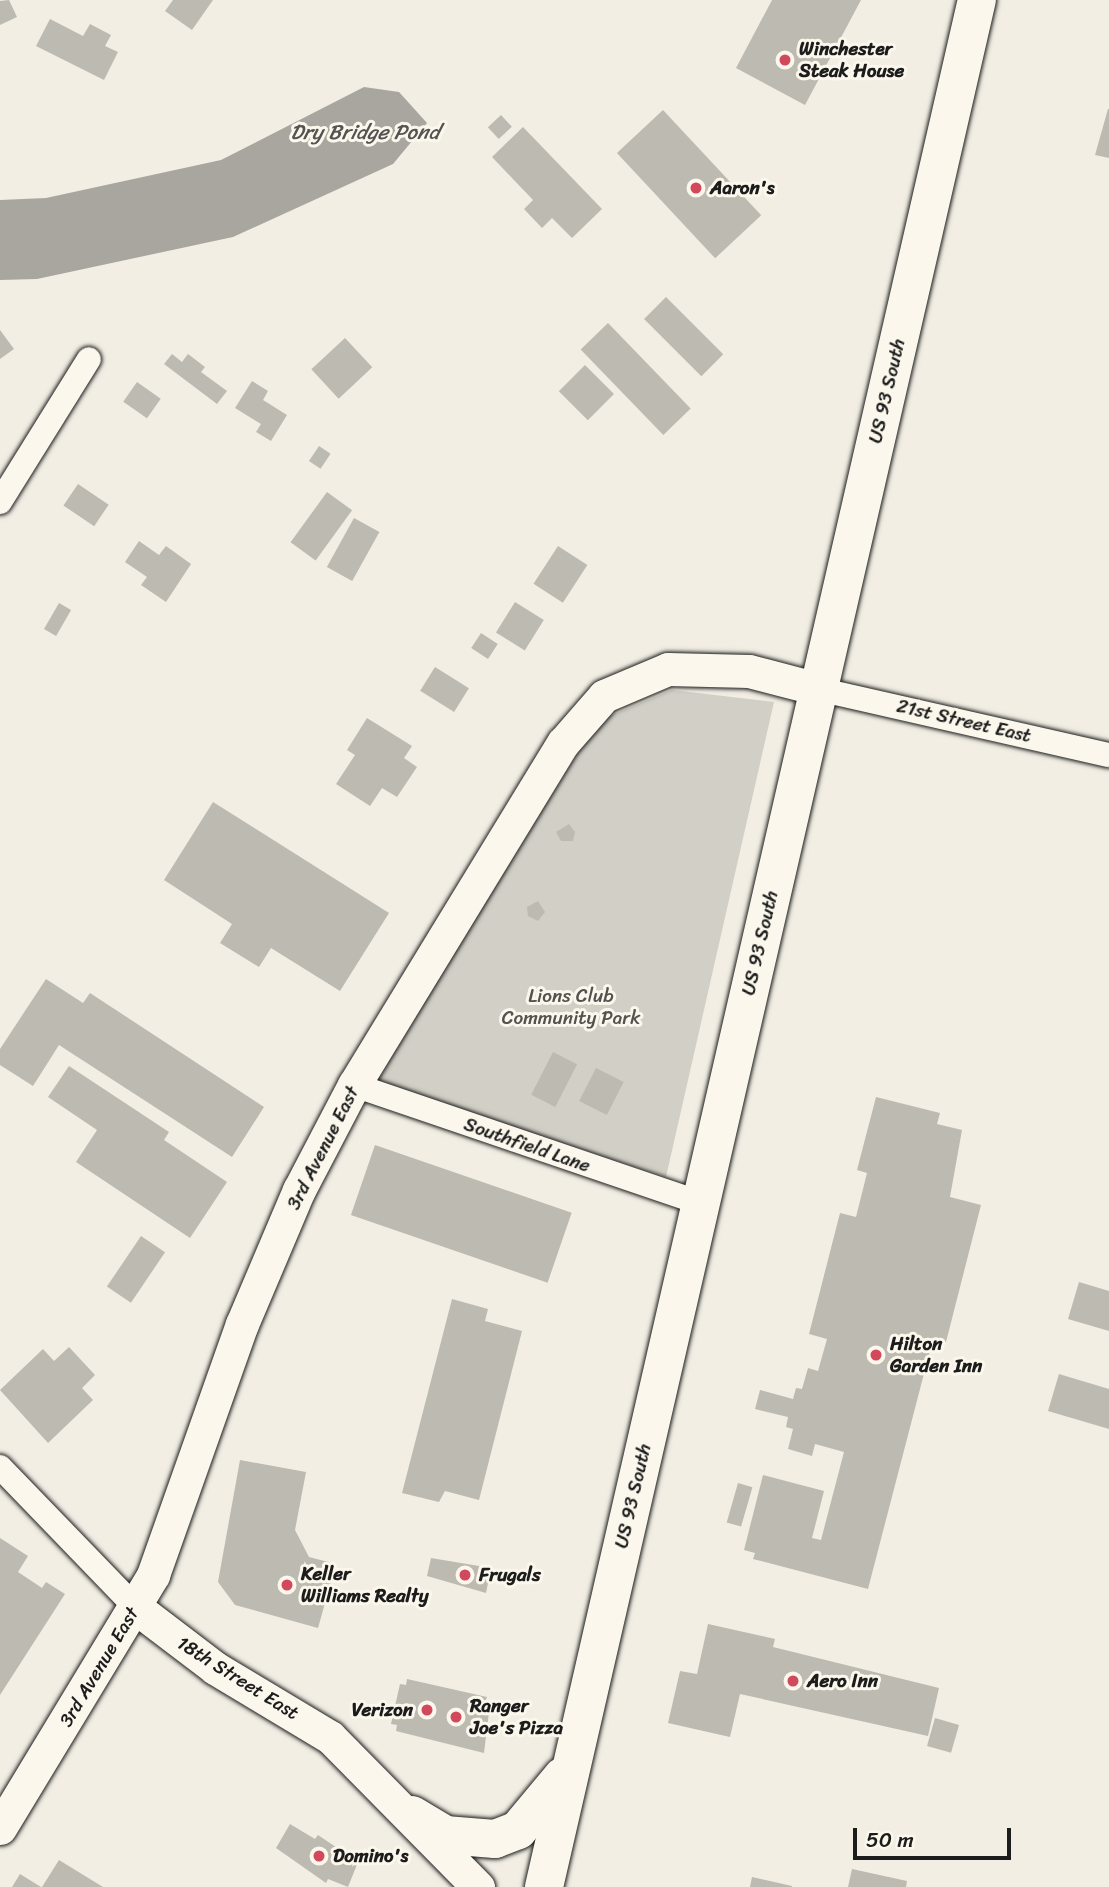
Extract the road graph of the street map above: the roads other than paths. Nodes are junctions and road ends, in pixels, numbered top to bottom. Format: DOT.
graph roads {
  1 [pos="977,0"];
  2 [pos="89,359"];
  3 [pos="0,502"];
  4 [pos="818,689"];
  5 [pos="1109,755"];
  6 [pos="354,1085"];
  7 [pos="700,1203"];
  8 [pos="0,1468"];
  9 [pos="135,1607"];
  10 [pos="573,1763"];
  11 [pos="412,1815"];
  12 [pos="0,1828"];
  13 [pos="478,1887"];
  14 [pos="544,1887"];
  1 -- 4 [label="main road, US 93 South"];
  2 -- 3 [label="street"];
  4 -- 5 [label="street, 21st Street East"];
  4 -- 6 [label="street, 3rd Avenue East"];
  4 -- 7 [label="main road, US 93 South"];
  6 -- 7 [label="street, Southfield Lane"];
  6 -- 9 [label="street, 3rd Avenue East"];
  7 -- 10 [label="main road, US 93 South"];
  8 -- 9 [label="street, 18th Street East"];
  9 -- 11 [label="street, 18th Street East"];
  9 -- 12 [label="street, 3rd Avenue East"];
  10 -- 11 [label="main road"];
  10 -- 14 [label="main road, US 93 South"];
  11 -- 13 [label="street, 18th Street East"];
}
